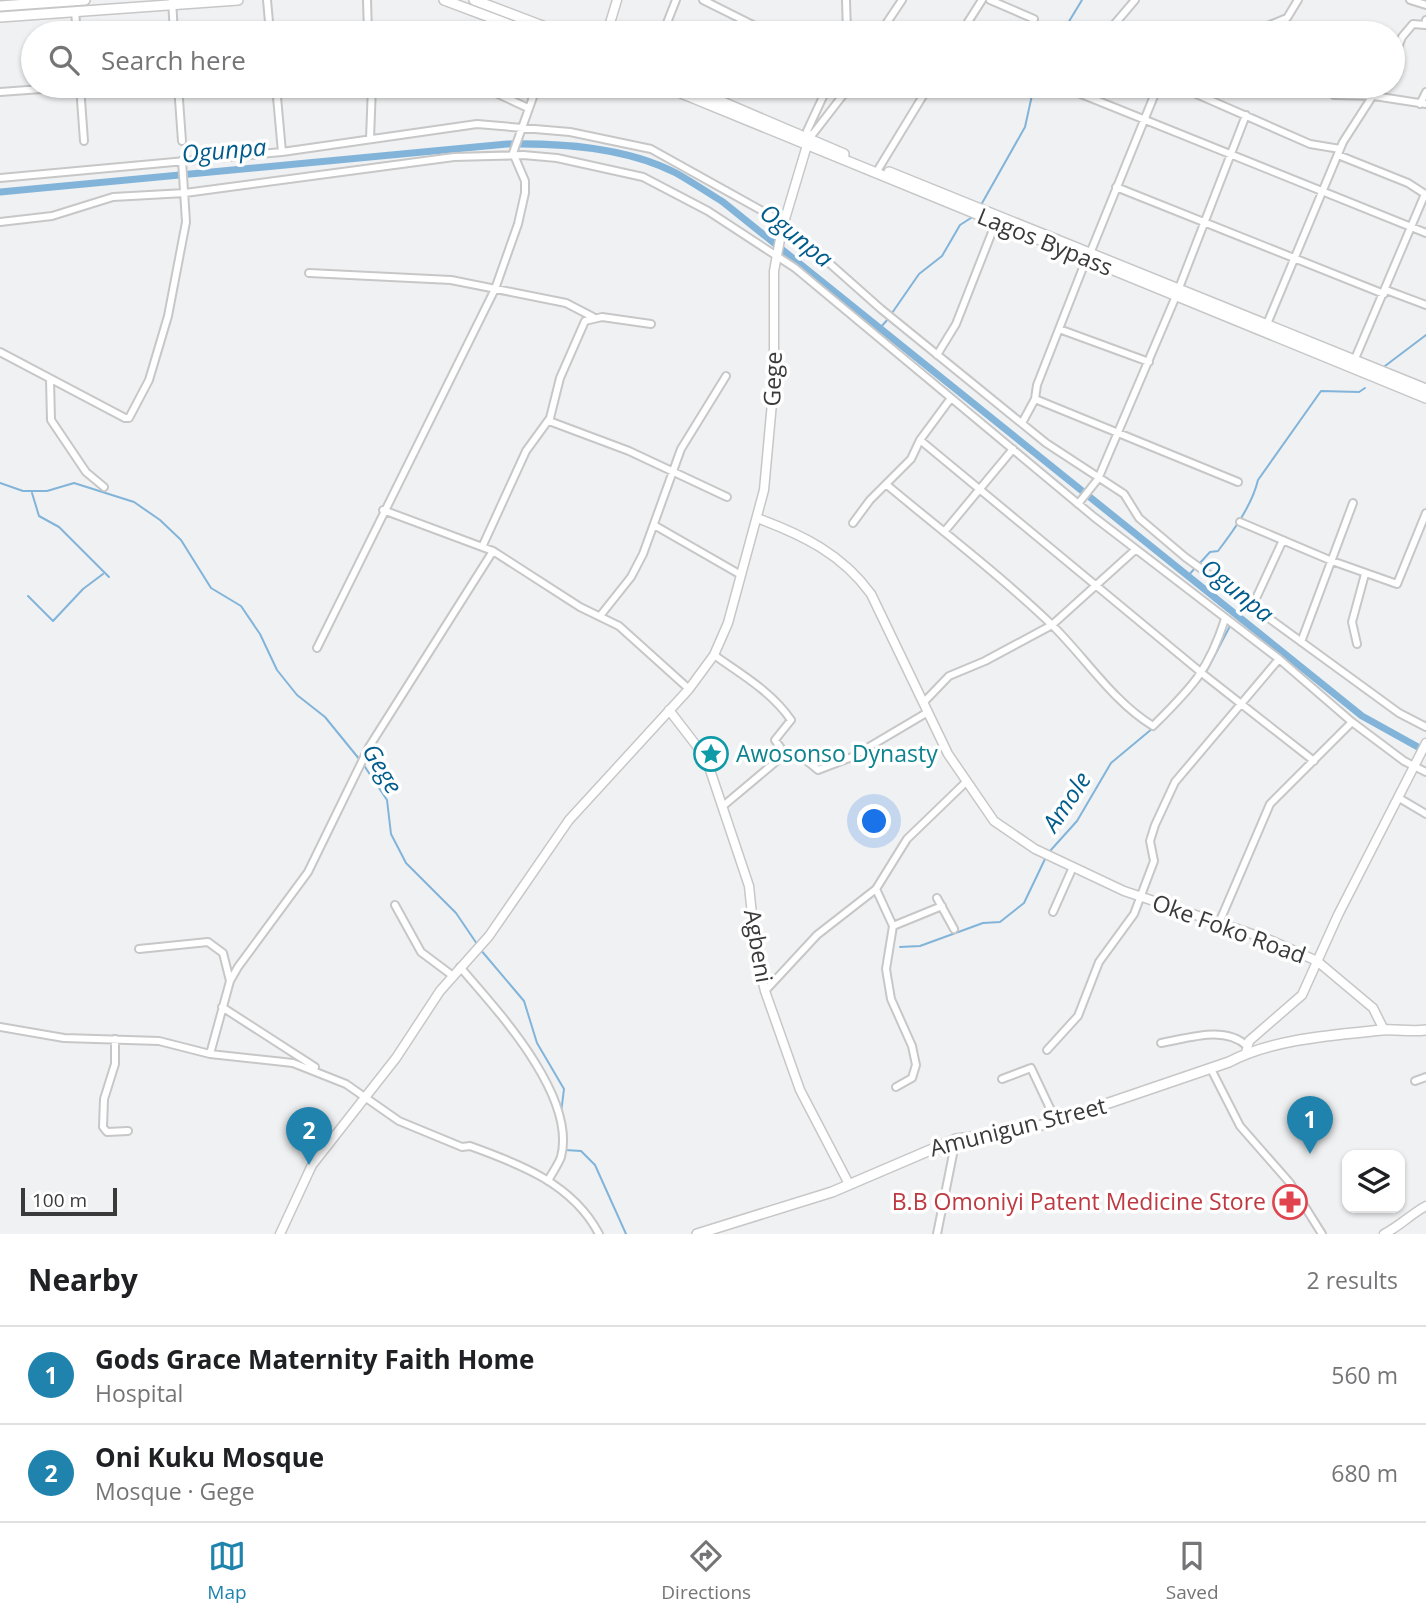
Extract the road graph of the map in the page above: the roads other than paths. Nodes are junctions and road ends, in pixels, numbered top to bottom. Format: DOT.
graph roads {
  1 [pos="74,0"];
  2 [pos="85,0"];
  3 [pos="238,0"];
  4 [pos="267,0"];
  5 [pos="367,0"];
  6 [pos="444,0"];
  7 [pos="474,0"];
  8 [pos="617,0"];
  9 [pos="676,0"];
  10 [pos="703,0"];
  11 [pos="846,0"];
  12 [pos="902,0"];
  13 [pos="982,0"];
  14 [pos="990,0"];
  15 [pos="1135,0"];
  16 [pos="1298,0"];
  17 [pos="1410,0"];
  18 [pos="172,3"];
  19 [pos="496,4"];
  20 [pos="1426,5"];
  21 [pos="0,6"];
  22 [pos="75,12"];
  23 [pos="0,17"];
  24 [pos="1034,19"];
  25 [pos="1426,20"];
  26 [pos="76,21"];
  27 [pos="173,21"];
  28 [pos="269,21"];
  29 [pos="368,21"];
  30 [pos="500,21"];
  31 [pos="534,21"];
  32 [pos="611,21"];
  33 [pos="668,21"];
  34 [pos="745,21"];
  35 [pos="847,21"];
  36 [pos="888,21"];
  37 [pos="969,21"];
  38 [pos="1117,21"];
  39 [pos="1280,21"];
  40 [pos="1405,33"];
  41 [pos="21,90"];
  42 [pos="0,92"];
  43 [pos="1426,92"];
  44 [pos="82,98"];
  45 [pos="179,98"];
  46 [pos="276,98"];
  47 [pos="372,98"];
  48 [pos="507,98"];
  49 [pos="532,98"];
  50 [pos="696,98"];
  51 [pos="712,98"];
  52 [pos="822,98"];
  53 [pos="841,98"];
  54 [pos="922,98"];
  55 [pos="1091,98"];
  56 [pos="1153,98"];
  57 [pos="1205,98"];
  58 [pos="1373,98"];
  59 [pos="1386,98"];
  60 [pos="1423,104"];
  61 [pos="528,108"];
  62 [pos="1246,116"];
  63 [pos="1144,119"];
  64 [pos="521,130"];
  65 [pos="370,139"];
  66 [pos="84,141"];
  67 [pos="182,141"];
  68 [pos="809,141"];
  69 [pos="282,152"];
  70 [pos="1339,152"];
  71 [pos="513,154"];
  72 [pos="1231,154"];
  73 [pos="182,160"];
  74 [pos="878,168"];
  75 [pos="0,178"];
  76 [pos="1116,187"];
  77 [pos="1322,190"];
  78 [pos="185,192"];
  79 [pos="0,222"];
  80 [pos="996,222"];
  81 [pos="1205,224"];
  82 [pos="1411,225"];
  83 [pos="783,226"];
  84 [pos="1426,233"];
  85 [pos="776,252"];
  86 [pos="1088,255"];
  87 [pos="1294,258"];
  88 [pos="309,273"];
  89 [pos="495,289"];
  90 [pos="1178,292"];
  91 [pos="1385,292"];
  92 [pos="1426,305"];
  93 [pos="593,317"];
  94 [pos="651,324"];
  95 [pos="1267,324"];
  96 [pos="1059,329"];
  97 [pos="0,352"];
  98 [pos="937,355"];
  99 [pos="1354,360"];
  100 [pos="1149,362"];
  101 [pos="726,376"];
  102 [pos="50,379"];
  103 [pos="1426,389"];
  104 [pos="951,398"];
  105 [pos="1426,398"];
  106 [pos="1035,399"];
  107 [pos="549,421"];
  108 [pos="1022,423"];
  109 [pos="1119,432"];
  110 [pos="920,440"];
  111 [pos="1013,449"];
  112 [pos="672,474"];
  113 [pos="1097,481"];
  114 [pos="1238,482"];
  115 [pos="887,485"];
  116 [pos="104,487"];
  117 [pos="979,489"];
  118 [pos="727,497"];
  119 [pos="1080,503"];
  120 [pos="1353,503"];
  121 [pos="383,510"];
  122 [pos="1426,513"];
  123 [pos="757,518"];
  124 [pos="1240,522"];
  125 [pos="853,523"];
  126 [pos="654,525"];
  127 [pos="944,532"];
  128 [pos="1283,540"];
  129 [pos="483,545"];
  130 [pos="1135,550"];
  131 [pos="494,551"];
  132 [pos="1332,561"];
  133 [pos="1366,574"];
  134 [pos="741,575"];
  135 [pos="1098,584"];
  136 [pos="1252,607"];
  137 [pos="600,616"];
  138 [pos="1225,619"];
  139 [pos="1052,625"];
  140 [pos="1301,642"];
  141 [pos="1357,643"];
  142 [pos="317,648"];
  143 [pos="714,655"];
  144 [pos="1279,659"];
  145 [pos="1203,674"];
  146 [pos="689,689"];
  147 [pos="923,702"];
  148 [pos="1241,703"];
  149 [pos="669,710"];
  150 [pos="929,712"];
  151 [pos="1352,722"];
  152 [pos="1426,727"];
  153 [pos="1426,743"];
  154 [pos="786,754"];
  155 [pos="1314,761"];
  156 [pos="1416,764"];
  157 [pos="1426,772"];
  158 [pos="965,783"];
  159 [pos="1399,798"];
  160 [pos="723,806"];
  161 [pos="1426,814"];
  162 [pos="1073,867"];
  163 [pos="876,889"];
  164 [pos="937,898"];
  165 [pos="1141,898"];
  166 [pos="395,905"];
  167 [pos="942,906"];
  168 [pos="1054,912"];
  169 [pos="1219,923"];
  170 [pos="892,926"];
  171 [pos="954,929"];
  172 [pos="139,949"];
  173 [pos="1317,961"];
  174 [pos="460,967"];
  175 [pos="453,976"];
  176 [pos="230,981"];
  177 [pos="765,991"];
  178 [pos="222,1007"];
  179 [pos="0,1027"];
  180 [pos="1384,1030"];
  181 [pos="1426,1030"];
  182 [pos="115,1039"];
  183 [pos="1161,1043"];
  184 [pos="1247,1049"];
  185 [pos="1047,1050"];
  186 [pos="210,1054"];
  187 [pos="1210,1069"];
  188 [pos="323,1073"];
  189 [pos="1426,1077"];
  190 [pos="1002,1079"];
  191 [pos="1415,1081"];
  192 [pos="895,1087"];
  193 [pos="367,1097"];
  194 [pos="1056,1121"];
  195 [pos="128,1130"];
  196 [pos="956,1139"];
  197 [pos="548,1181"];
  198 [pos="849,1184"];
  199 [pos="1426,1206"];
  200 [pos="280,1234"];
  201 [pos="599,1234"];
  202 [pos="697,1234"];
  203 [pos="937,1234"];
  204 [pos="1322,1234"];
  205 [pos="1384,1234"];
  1 -- 2 [label="main road"];
  1 -- 21 [label="main road"];
  3 -- 18 [label="main road"];
  4 -- 28 [label="street"];
  5 -- 29 [label="street"];
  6 -- 30 [label="main road"];
  7 -- 19 [label="main road"];
  8 -- 32 [label="street"];
  9 -- 33 [label="street"];
  10 -- 34 [label="street"];
  11 -- 35 [label="street"];
  12 -- 36 [label="street"];
  13 -- 37 [label="street"];
  14 -- 24 [label="street"];
  15 -- 38 [label="street"];
  16 -- 39 [label="street"];
  17 -- 20 [label="street"];
  18 -- 22 [label="main road"];
  18 -- 27 [label="street"];
  19 -- 31 [label="main road"];
  22 -- 23 [label="main road"];
  22 -- 26 [label="street"];
  25 -- 40 [label="street"];
  41 -- 42 [label="street"];
  43 -- 60 [label="street"];
  44 -- 66 [label="street"];
  45 -- 67 [label="street"];
  46 -- 69 [label="street"];
  47 -- 65 [label="street"];
  48 -- 61 [label="street"];
  49 -- 61 [label="street"];
  50 -- 68 [label="main road, Lagos Bypass"];
  51 -- 68 [label="main road, Lagos Bypass"];
  52 -- 68 [label="street"];
  53 -- 68 [label="street"];
  54 -- 74 [label="street"];
  55 -- 63 [label="street"];
  56 -- 63 [label="street"];
  57 -- 62 [label="street"];
  58 -- 70 [label="street"];
  59 -- 60 [label="street"];
  61 -- 64 [label="street"];
  62 -- 70 [label="street"];
  62 -- 72 [label="street"];
  63 -- 72 [label="street"];
  63 -- 76 [label="street"];
  64 -- 65 [label="street"];
  64 -- 71 [label="street"];
  64 -- 83 [label="street"];
  65 -- 69 [label="street"];
  68 -- 74 [label="main road, Lagos Bypass"];
  68 -- 80 [label="main road, Lagos Bypass"];
  68 -- 83 [label="street, Gege"];
  69 -- 73 [label="street"];
  70 -- 77 [label="street"];
  70 -- 82 [label="street"];
  71 -- 78 [label="street"];
  71 -- 85 [label="street"];
  71 -- 89 [label="street"];
  72 -- 77 [label="street"];
  72 -- 81 [label="street"];
  73 -- 75 [label="street"];
  73 -- 78 [label="street"];
  74 -- 86 [label="main road, Lagos Bypass"];
  76 -- 81 [label="street"];
  76 -- 86 [label="street"];
  77 -- 82 [label="street"];
  77 -- 87 [label="street"];
  78 -- 79 [label="street"];
  78 -- 102 [label="street"];
  80 -- 86 [label="main road, Lagos Bypass"];
  80 -- 98 [label="street"];
  81 -- 87 [label="street"];
  81 -- 90 [label="street"];
  82 -- 84 [label="street"];
  82 -- 91 [label="street"];
  83 -- 85 [label="street, Gege"];
  83 -- 98 [label="street"];
  85 -- 104 [label="street"];
  85 -- 123 [label="street, Gege"];
  86 -- 90 [label="main road, Lagos Bypass"];
  86 -- 96 [label="street"];
  87 -- 91 [label="street"];
  87 -- 95 [label="street"];
  88 -- 89 [label="street"];
  89 -- 93 [label="street"];
  89 -- 121 [label="street"];
  90 -- 95 [label="main road, Lagos Bypass"];
  90 -- 100 [label="street"];
  90 -- 105 [label="main road, Lagos Bypass"];
  91 -- 92 [label="street"];
  91 -- 99 [label="street"];
  93 -- 94 [label="street"];
  93 -- 107 [label="street"];
  95 -- 99 [label="main road, Lagos Bypass"];
  96 -- 100 [label="street"];
  96 -- 106 [label="street"];
  97 -- 102 [label="street"];
  98 -- 108 [label="street"];
  99 -- 103 [label="main road, Lagos Bypass"];
  100 -- 109 [label="street"];
  101 -- 112 [label="street"];
  102 -- 116 [label="street"];
  104 -- 110 [label="street"];
  104 -- 111 [label="street"];
  106 -- 108 [label="street"];
  106 -- 109 [label="street"];
  107 -- 112 [label="street"];
  107 -- 129 [label="street"];
  108 -- 113 [label="street"];
  109 -- 113 [label="street"];
  109 -- 114 [label="street"];
  110 -- 115 [label="street"];
  110 -- 117 [label="street"];
  111 -- 117 [label="street"];
  111 -- 119 [label="street"];
  112 -- 118 [label="street"];
  112 -- 126 [label="street"];
  113 -- 119 [label="street"];
  113 -- 136 [label="street"];
  115 -- 125 [label="street"];
  115 -- 127 [label="street"];
  117 -- 127 [label="street"];
  117 -- 135 [label="street"];
  119 -- 130 [label="street"];
  120 -- 132 [label="street"];
  121 -- 129 [label="street"];
  121 -- 142 [label="street"];
  122 -- 133 [label="street"];
  123 -- 134 [label="street, Gege"];
  123 -- 147 [label="street, Oke Foko Road"];
  124 -- 128 [label="street"];
  126 -- 134 [label="street"];
  126 -- 137 [label="street"];
  127 -- 139 [label="street"];
  128 -- 132 [label="street"];
  128 -- 136 [label="street"];
  129 -- 131 [label="street"];
  130 -- 135 [label="street"];
  130 -- 138 [label="street"];
  131 -- 137 [label="street"];
  131 -- 176 [label="street"];
  132 -- 133 [label="street"];
  132 -- 140 [label="street"];
  133 -- 141 [label="street"];
  134 -- 143 [label="street, Gege"];
  135 -- 139 [label="street"];
  135 -- 145 [label="street"];
  136 -- 140 [label="street"];
  137 -- 146 [label="street"];
  138 -- 144 [label="street"];
  138 -- 145 [label="street"];
  139 -- 145 [label="street"];
  139 -- 147 [label="street"];
  140 -- 152 [label="street"];
  143 -- 146 [label="street, Gege"];
  143 -- 154 [label="street"];
  144 -- 148 [label="street"];
  144 -- 151 [label="street"];
  145 -- 148 [label="street"];
  146 -- 149 [label="street, Gege"];
  147 -- 150 [label="street, Oke Foko Road"];
  148 -- 155 [label="street"];
  148 -- 165 [label="street"];
  149 -- 160 [label="street, Agbeni"];
  149 -- 174 [label="street, Gege"];
  150 -- 154 [label="street"];
  150 -- 158 [label="street, Oke Foko Road"];
  151 -- 155 [label="street"];
  151 -- 156 [label="street"];
  153 -- 156 [label="street"];
  154 -- 160 [label="street"];
  155 -- 169 [label="street"];
  156 -- 157 [label="street"];
  156 -- 159 [label="street"];
  158 -- 162 [label="street, Oke Foko Road"];
  158 -- 163 [label="street"];
  159 -- 161 [label="street"];
  159 -- 173 [label="street"];
  160 -- 177 [label="street, Agbeni"];
  162 -- 165 [label="street, Oke Foko Road"];
  162 -- 168 [label="street"];
  163 -- 170 [label="street"];
  163 -- 177 [label="street"];
  164 -- 167 [label="street"];
  165 -- 169 [label="street, Oke Foko Road"];
  165 -- 185 [label="street"];
  166 -- 175 [label="street"];
  167 -- 170 [label="street"];
  167 -- 171 [label="street"];
  169 -- 173 [label="street, Oke Foko Road"];
  170 -- 192 [label="street"];
  172 -- 176 [label="street"];
  173 -- 180 [label="street, Oke Foko Road"];
  173 -- 184 [label="street"];
  174 -- 175 [label="street, Gege"];
  174 -- 197 [label="street"];
  175 -- 193 [label="street, Gege"];
  176 -- 178 [label="street"];
  177 -- 198 [label="street, Agbeni"];
  178 -- 186 [label="street"];
  178 -- 188 [label="street"];
  179 -- 182 [label="street"];
  180 -- 181 [label="main road, Amunigun Street"];
  180 -- 184 [label="main road, Amunigun Street"];
  182 -- 186 [label="street"];
  182 -- 195 [label="street"];
  183 -- 184 [label="street"];
  184 -- 187 [label="main road, Amunigun Street"];
  186 -- 188 [label="street"];
  187 -- 194 [label="main road, Amunigun Street"];
  187 -- 204 [label="street"];
  188 -- 193 [label="street"];
  189 -- 191 [label="street"];
  190 -- 194 [label="street"];
  193 -- 197 [label="street"];
  193 -- 200 [label="street, Gege"];
  194 -- 196 [label="main road, Amunigun Street"];
  196 -- 198 [label="main road, Amunigun Street"];
  196 -- 203 [label="street"];
  197 -- 201 [label="street"];
  198 -- 202 [label="main road, Amunigun Street"];
  199 -- 205 [label="street"];
}
